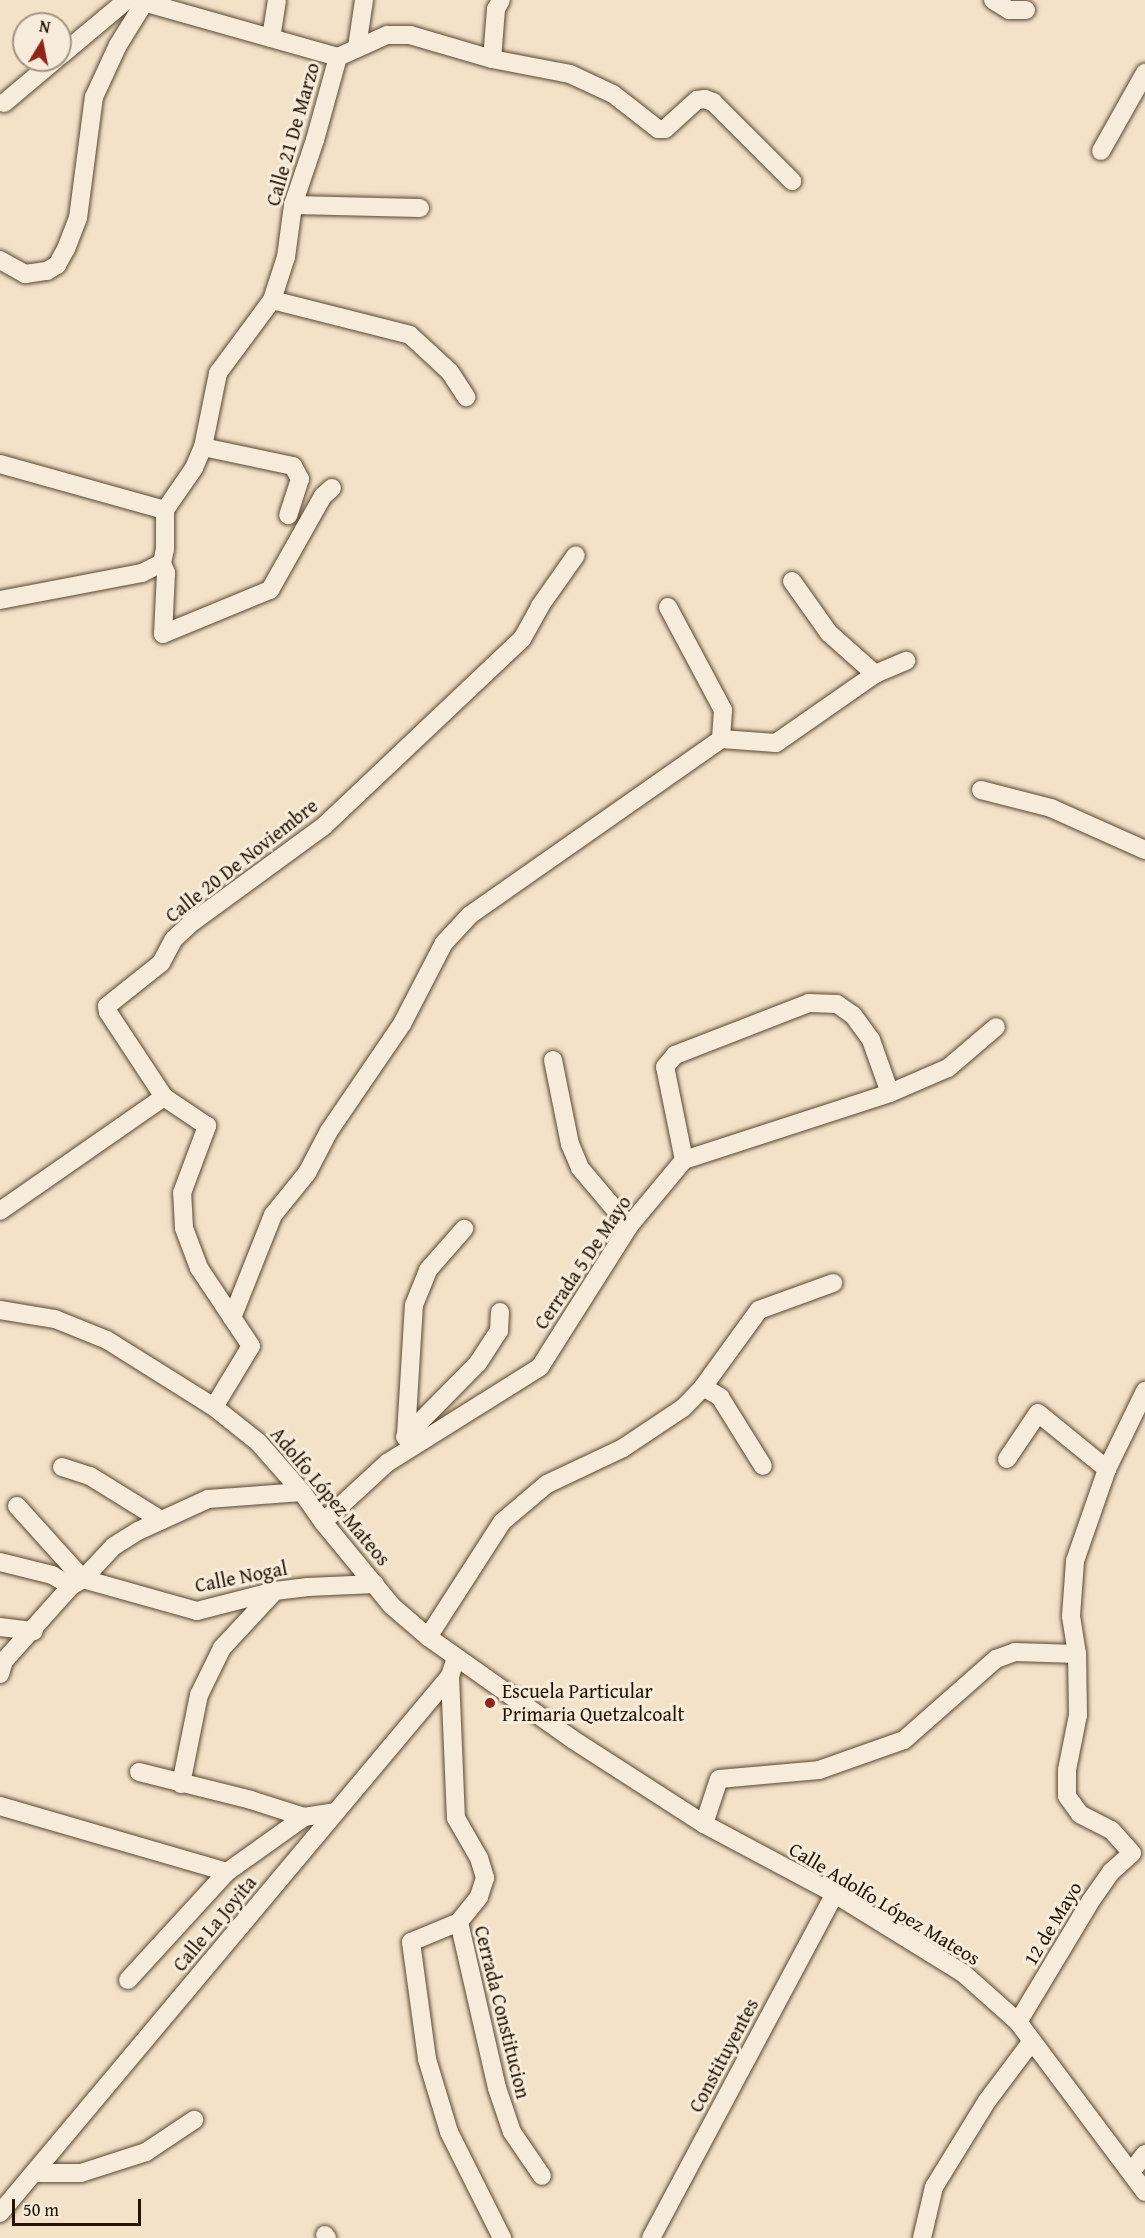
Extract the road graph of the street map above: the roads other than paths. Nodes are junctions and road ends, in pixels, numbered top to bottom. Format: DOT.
graph roads {
  1 [pos="127,0"];
  2 [pos="277,0"];
  3 [pos="364,0"];
  4 [pos="501,0"];
  5 [pos="993,0"];
  6 [pos="146,2"];
  7 [pos="1026,10"];
  8 [pos="271,38"];
  9 [pos="72,46"];
  10 [pos="357,47"];
  11 [pos="338,57"];
  12 [pos="492,59"];
  13 [pos="41,72"];
  14 [pos="1145,73"];
  15 [pos="4,103"];
  16 [pos="1101,151"];
  17 [pos="792,181"];
  18 [pos="293,205"];
  19 [pos="420,208"];
  20 [pos="0,260"];
  21 [pos="272,300"];
  22 [pos="466,397"];
  23 [pos="203,447"];
  24 [pos="0,464"];
  25 [pos="332,488"];
  26 [pos="165,510"];
  27 [pos="288,515"];
  28 [pos="576,555"];
  29 [pos="162,563"];
  30 [pos="792,581"];
  31 [pos="0,600"];
  32 [pos="668,607"];
  33 [pos="906,661"];
  34 [pos="875,674"];
  35 [pos="721,740"];
  36 [pos="981,790"];
  37 [pos="1145,850"];
  38 [pos="996,1026"];
  39 [pos="553,1060"];
  40 [pos="890,1093"];
  41 [pos="164,1097"];
  42 [pos="684,1160"];
  43 [pos="0,1211"];
  44 [pos="629,1226"];
  45 [pos="464,1228"];
  46 [pos="833,1283"];
  47 [pos="0,1310"];
  48 [pos="500,1312"];
  49 [pos="232,1318"];
  50 [pos="703,1387"];
  51 [pos="1145,1391"];
  52 [pos="214,1407"];
  53 [pos="406,1435"];
  54 [pos="1006,1459"];
  55 [pos="387,1463"];
  56 [pos="763,1466"];
  57 [pos="62,1467"];
  58 [pos="1107,1469"];
  59 [pos="302,1492"];
  60 [pos="18,1506"];
  61 [pos="161,1520"];
  62 [pos="323,1522"];
  63 [pos="0,1562"];
  64 [pos="77,1582"];
  65 [pos="375,1584"];
  66 [pos="275,1591"];
  67 [pos="0,1627"];
  68 [pos="34,1631"];
  69 [pos="428,1637"];
  70 [pos="1077,1654"];
  71 [pos="456,1658"];
  72 [pos="0,1674"];
  73 [pos="450,1676"];
  74 [pos="572,1739"];
  75 [pos="139,1772"];
  76 [pos="181,1784"];
  77 [pos="0,1806"];
  78 [pos="335,1812"];
  79 [pos="304,1817"];
  80 [pos="704,1824"];
  81 [pos="227,1872"];
  82 [pos="835,1894"];
  83 [pos="459,1922"];
  84 [pos="128,1980"];
  85 [pos="1018,2022"];
  86 [pos="1032,2041"];
  87 [pos="194,2120"];
  88 [pos="1145,2154"];
  89 [pos="1131,2172"];
  90 [pos="35,2173"];
  91 [pos="542,2176"];
  92 [pos="1145,2192"];
  93 [pos="0,2213"];
  94 [pos="502,2238"];
  95 [pos="651,2238"];
  96 [pos="922,2238"];
  1 -- 9 [label="street"];
  2 -- 8 [label="street"];
  3 -- 10 [label="street"];
  4 -- 12 [label="street"];
  5 -- 7 [label="street"];
  6 -- 8 [label="street"];
  6 -- 20 [label="street"];
  8 -- 11 [label="street"];
  10 -- 11 [label="street"];
  10 -- 12 [label="street"];
  11 -- 18 [label="street, Calle 21 De Marzo"];
  12 -- 17 [label="street"];
  13 -- 15 [label="street"];
  14 -- 16 [label="street"];
  18 -- 19 [label="street"];
  18 -- 21 [label="street, Calle 21 De Marzo"];
  21 -- 22 [label="street"];
  21 -- 23 [label="street, Calle 21 De Marzo"];
  23 -- 26 [label="street, Calle 21 De Marzo"];
  23 -- 27 [label="street"];
  24 -- 26 [label="street"];
  25 -- 29 [label="street"];
  26 -- 29 [label="street"];
  28 -- 41 [label="street, Calle 20 De Noviembre"];
  29 -- 31 [label="street"];
  30 -- 34 [label="street"];
  32 -- 35 [label="street"];
  33 -- 34 [label="street"];
  34 -- 35 [label="street"];
  35 -- 49 [label="street"];
  36 -- 37 [label="street"];
  38 -- 40 [label="street"];
  39 -- 44 [label="street"];
  40 -- 42 [label="street"];
  40 -- 42 [label="street"];
  41 -- 43 [label="street"];
  41 -- 49 [label="street, Calle 20 De Noviembre"];
  42 -- 44 [label="street, Cerrada 5 De Mayo"];
  44 -- 55 [label="street, Cerrada 5 De Mayo"];
  45 -- 53 [label="street"];
  46 -- 50 [label="street"];
  47 -- 52 [label="street, Adolfo López Mateos"];
  48 -- 53 [label="street"];
  49 -- 52 [label="street, Calle 20 De Noviembre"];
  50 -- 56 [label="street"];
  50 -- 69 [label="street"];
  51 -- 58 [label="street"];
  52 -- 59 [label="street, Adolfo López Mateos"];
  53 -- 55 [label="street"];
  54 -- 58 [label="street"];
  55 -- 62 [label="street, Cerrada 5 De Mayo"];
  57 -- 61 [label="street"];
  58 -- 70 [label="street"];
  59 -- 61 [label="street"];
  59 -- 62 [label="street, Adolfo López Mateos"];
  60 -- 64 [label="street"];
  61 -- 64 [label="street"];
  62 -- 65 [label="street, Adolfo López Mateos"];
  63 -- 64 [label="street, Calle Nogal"];
  64 -- 66 [label="street, Calle Nogal"];
  64 -- 68 [label="street"];
  65 -- 66 [label="street, Calle Nogal"];
  65 -- 69 [label="street, Adolfo López Mateos"];
  66 -- 76 [label="street"];
  67 -- 68 [label="street"];
  68 -- 72 [label="street"];
  69 -- 71 [label="street, Adolfo López Mateos"];
  70 -- 80 [label="street"];
  70 -- 85 [label="street, 12 de Mayo"];
  71 -- 73 [label="street, Calle La Joyita"];
  71 -- 74 [label="street, Adolfo López Mateos"];
  73 -- 78 [label="street, Calle La Joyita"];
  73 -- 83 [label="street"];
  74 -- 80 [label="street, Calle Adolfo López Mateos"];
  75 -- 76 [label="street"];
  76 -- 79 [label="street"];
  77 -- 81 [label="street"];
  78 -- 79 [label="street"];
  78 -- 90 [label="street, Calle La Joyita"];
  79 -- 81 [label="street"];
  80 -- 82 [label="street, Calle Adolfo López Mateos"];
  81 -- 84 [label="street"];
  82 -- 85 [label="street, Calle Adolfo López Mateos"];
  82 -- 95 [label="street, Constituyentes"];
  83 -- 91 [label="street, Cerrada Constitucion"];
  83 -- 94 [label="street, Cerrada Constitucion"];
  85 -- 86 [label="street, Calle Adolfo López Mateos"];
  86 -- 89 [label="street, Calle Adolfo López Mateos"];
  86 -- 96 [label="street"];
  87 -- 90 [label="street"];
  88 -- 89 [label="street"];
  89 -- 92 [label="street, Calle Adolfo López Mateos"];
  90 -- 93 [label="street, Calle La Joyita"];
}
